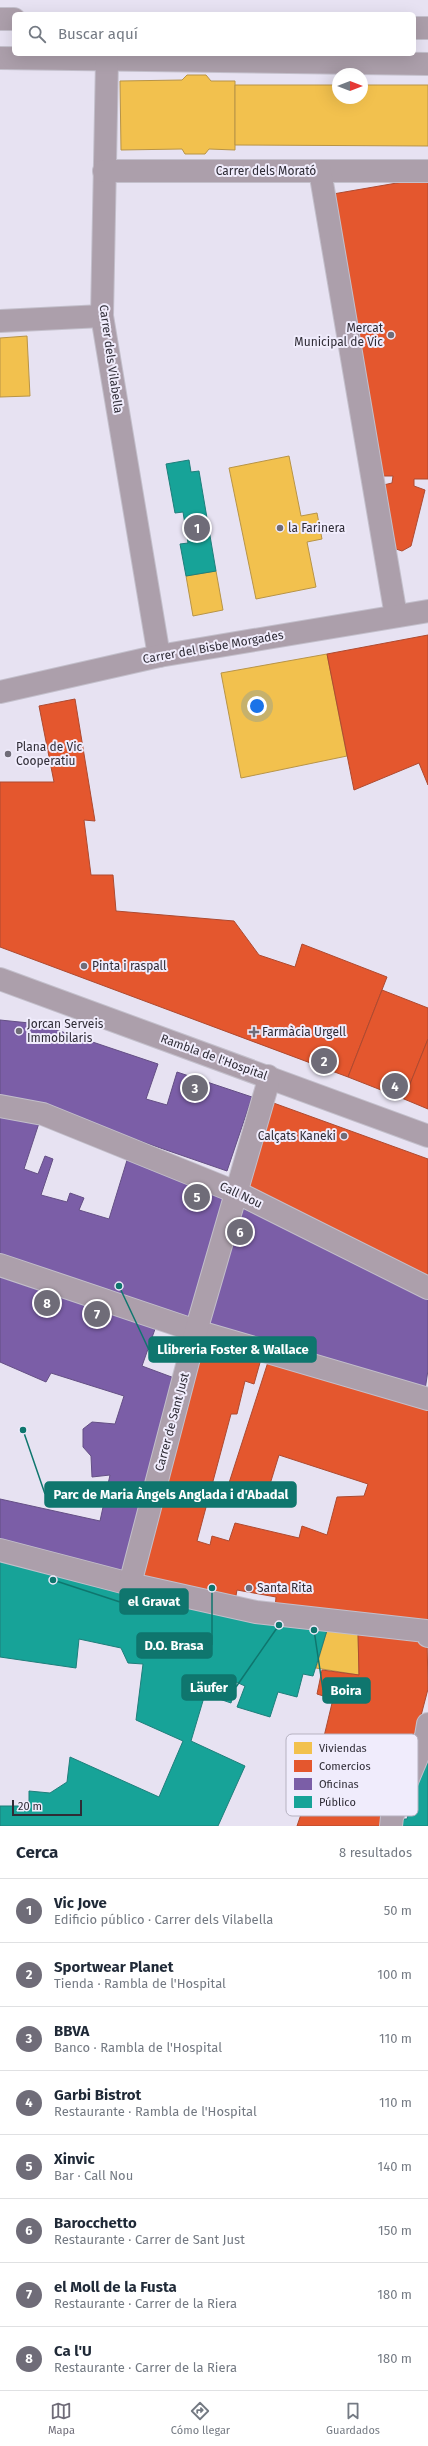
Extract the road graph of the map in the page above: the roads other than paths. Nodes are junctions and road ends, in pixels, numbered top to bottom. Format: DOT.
graph roads {
  1 [pos="0,19"];
  2 [pos="12,19"];
  3 [pos="416,28"];
  4 [pos="428,28"];
  5 [pos="0,58"];
  6 [pos="107,60"];
  7 [pos="428,64"];
  8 [pos="104,171"];
  9 [pos="320,171"];
  10 [pos="428,171"];
  11 [pos="428,176"];
  12 [pos="102,316"];
  13 [pos="0,321"];
  14 [pos="428,611"];
  15 [pos="396,616"];
  16 [pos="159,656"];
  17 [pos="0,692"];
  18 [pos="0,979"];
  19 [pos="268,1076"];
  20 [pos="0,1106"];
  21 [pos="428,1136"];
  22 [pos="238,1192"];
  23 [pos="0,1265"];
  24 [pos="428,1288"];
  25 [pos="196,1331"];
  26 [pos="428,1399"];
  27 [pos="0,1550"];
  28 [pos="130,1584"];
  29 [pos="428,1636"];
  30 [pos="427,1732"];
  31 [pos="418,1754"];
  32 [pos="393,1816"];
  33 [pos="391,1826"];
  1 -- 2 [label="street"];
  3 -- 4 [label="street"];
  5 -- 6 [label="street"];
  6 -- 7 [label="street"];
  6 -- 8 [label="street, Carrer dels Vilabella"];
  8 -- 9 [label="street, Carrer dels Morató"];
  8 -- 12 [label="street, Carrer dels Vilabella"];
  9 -- 10 [label="street, Carrer dels Morató"];
  9 -- 11 [label="street"];
  9 -- 15 [label="street"];
  12 -- 13 [label="street"];
  12 -- 16 [label="street, Carrer dels Vilabella"];
  14 -- 15 [label="street, Carrer del Bisbe Morgades"];
  15 -- 16 [label="street, Carrer del Bisbe Morgades"];
  16 -- 17 [label="street, Carrer del Bisbe Morgades"];
  18 -- 19 [label="street, Rambla de l'Hospital"];
  19 -- 21 [label="street, Rambla de l'Hospital"];
  19 -- 22 [label="street, Carrer de Sant Just"];
  20 -- 22 [label="street, Call Nou"];
  22 -- 24 [label="street, Call Nou"];
  22 -- 25 [label="street, Carrer de Sant Just"];
  23 -- 25 [label="street"];
  25 -- 26 [label="street"];
  25 -- 28 [label="street, Carrer de Sant Just"];
  27 -- 28 [label="street"];
  28 -- 29 [label="street"];
  30 -- 31 [label="street"];
  32 -- 33 [label="street"];
}
